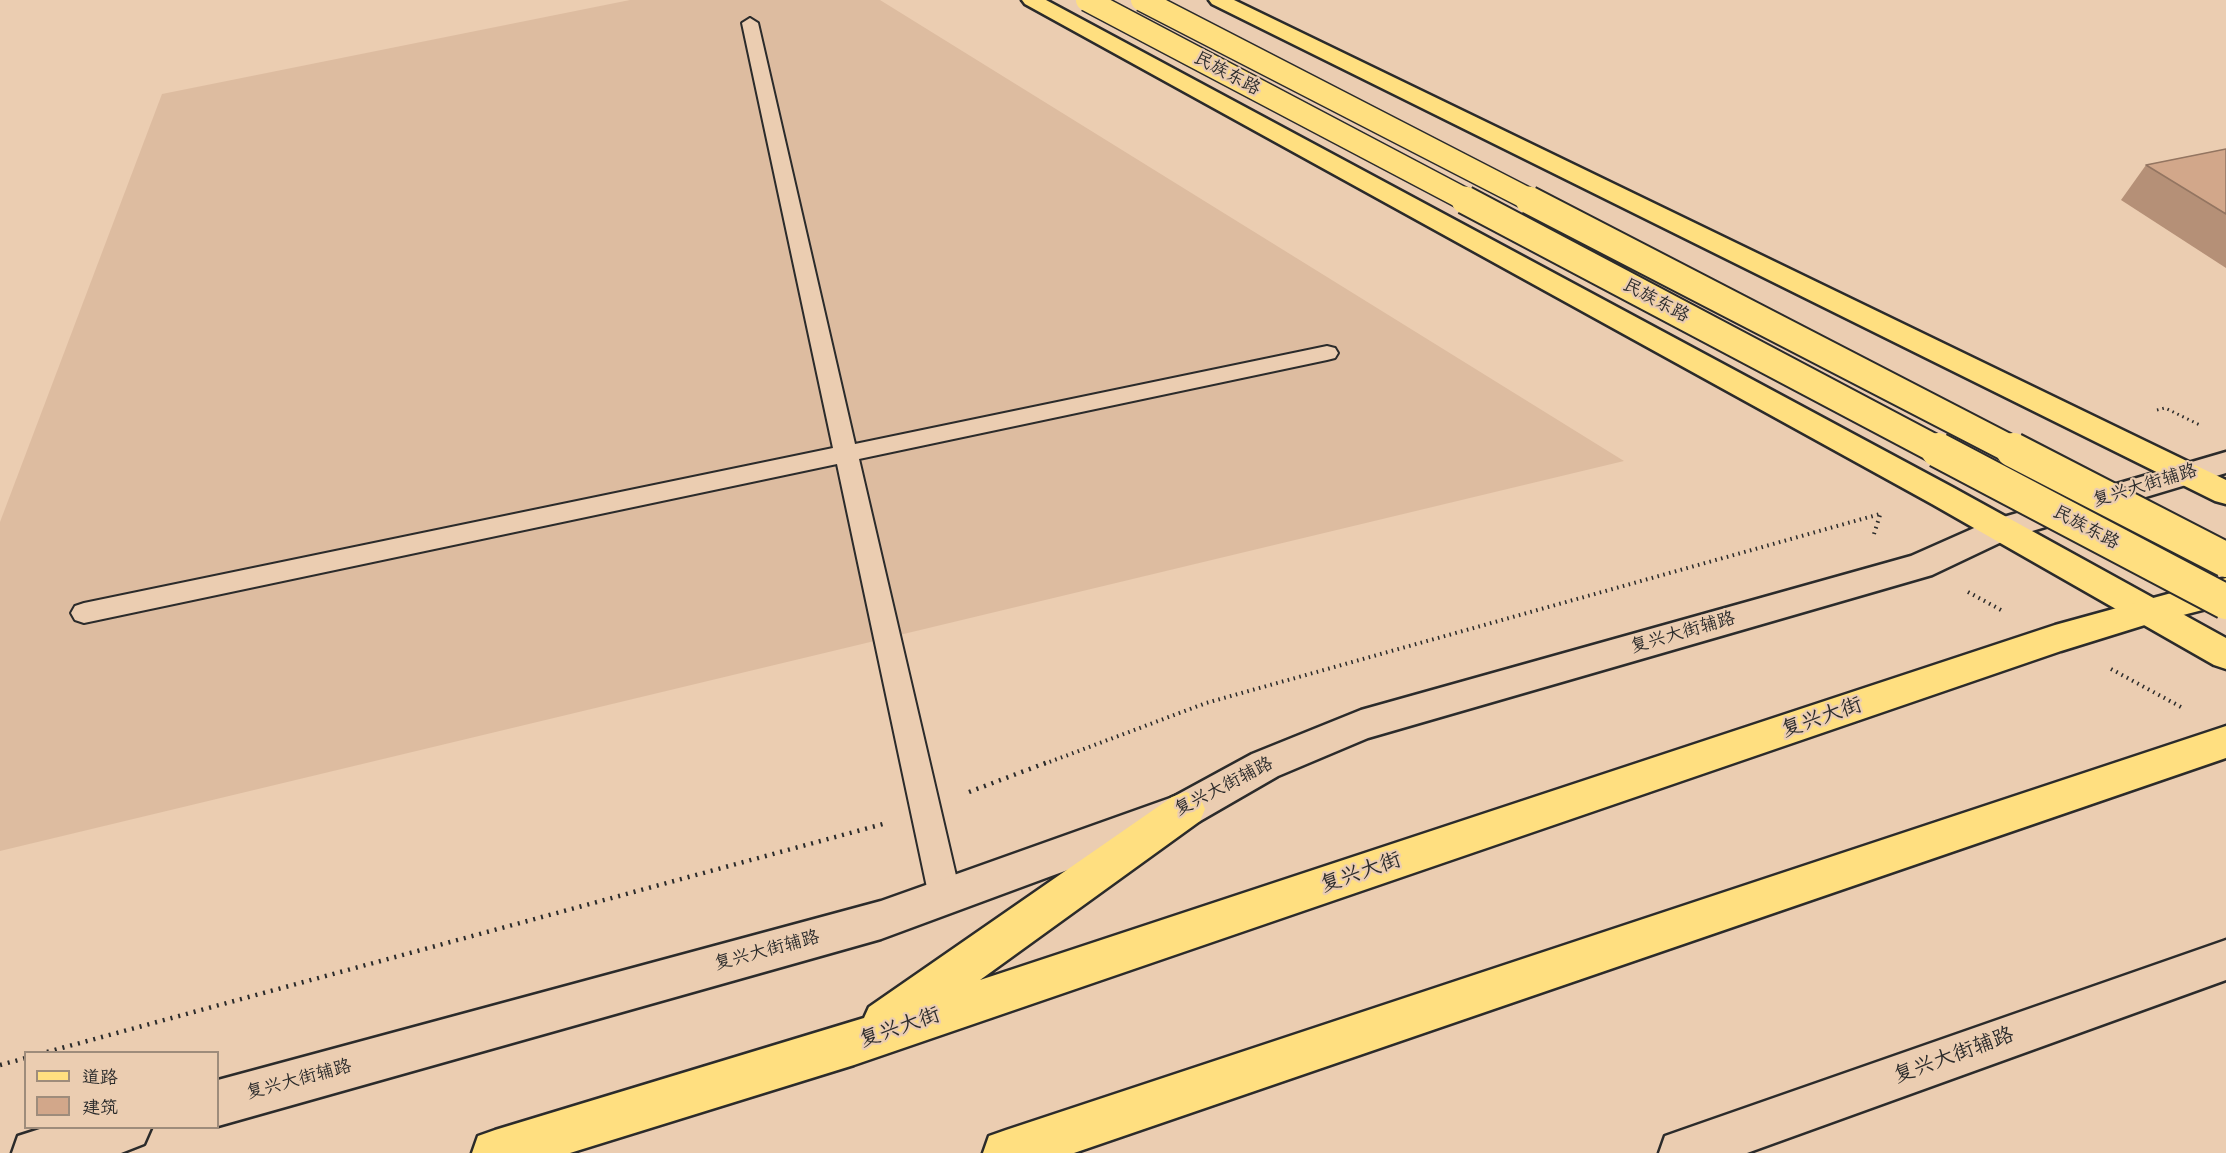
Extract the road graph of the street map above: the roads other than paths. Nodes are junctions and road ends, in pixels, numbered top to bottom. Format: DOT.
graph roads {
  1 [pos="1032,0"];
  2 [pos="1087,0"];
  3 [pos="1142,0"];
  4 [pos="1219,0"];
  5 [pos="750,23"];
  6 [pos="1327,353"];
  7 [pos="846,454"];
  8 [pos="2226,462"];
  9 [pos="2187,473"];
  10 [pos="2226,493"];
  11 [pos="2001,529"];
  12 [pos="2226,560"];
  13 [pos="2226,591"];
  14 [pos="2226,602"];
  15 [pos="2148,611"];
  16 [pos="84,613"];
  17 [pos="2226,655"];
  18 [pos="2226,742"];
  19 [pos="1186,808"];
  20 [pos="945,897"];
  21 [pos="2226,960"];
  22 [pos="854,1043"];
  23 [pos="219,1103"];
  24 [pos="124,1129"];
  25 [pos="36,1153"];
  26 [pos="495,1153"];
  27 [pos="1006,1153"];
  28 [pos="1682,1153"];
  1 -- 11 [label="main road"];
  2 -- 14 [label="main road, 民族东路, bridge"];
  3 -- 12 [label="main road, 民族东路, bridge"];
  4 -- 9 [label="main road"];
  5 -- 7 [label="lane"];
  6 -- 7 [label="lane"];
  7 -- 16 [label="lane"];
  7 -- 20 [label="lane"];
  8 -- 9 [label="main road, 复兴大街辅路"];
  9 -- 10 [label="main road"];
  9 -- 11 [label="main road, 复兴大街辅路"];
  11 -- 15 [label="main road"];
  11 -- 19 [label="main road, 复兴大街辅路"];
  13 -- 15 [label="main road, 复兴大街"];
  15 -- 17 [label="main road"];
  15 -- 22 [label="main road, 复兴大街"];
  18 -- 27 [label="main road"];
  19 -- 20 [label="main road, 复兴大街辅路"];
  19 -- 22 [label="main road"];
  20 -- 23 [label="main road, 复兴大街辅路"];
  21 -- 28 [label="main road, 复兴大街辅路"];
  22 -- 26 [label="main road, 复兴大街"];
  24 -- 25 [label="main road"];
}
